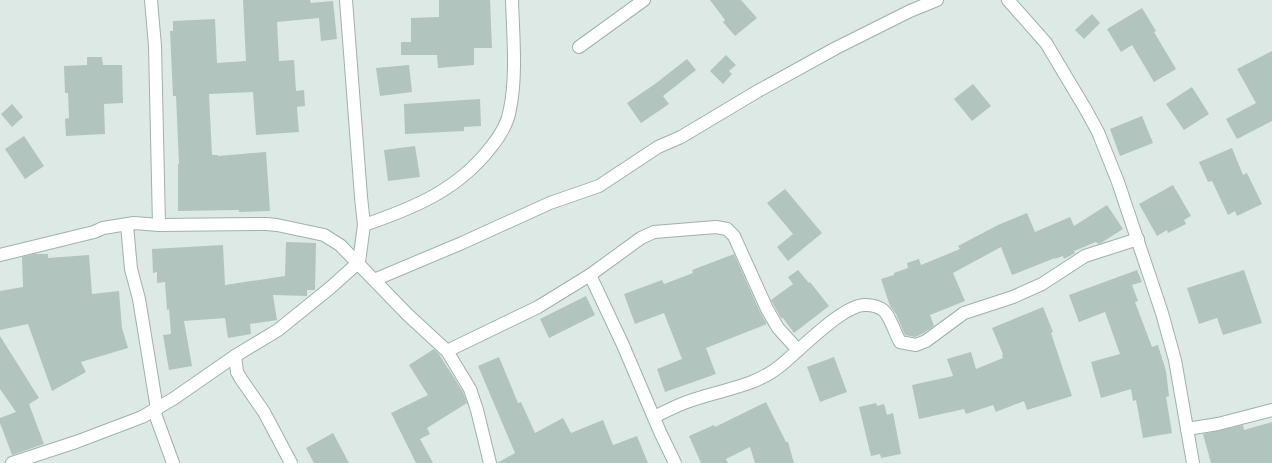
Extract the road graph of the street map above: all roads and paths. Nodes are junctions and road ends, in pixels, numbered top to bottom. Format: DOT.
graph roads {
  1 [pos="151,0"];
  2 [pos="346,0"];
  3 [pos="512,0"];
  4 [pos="644,0"];
  5 [pos="937,0"];
  6 [pos="1008,0"];
  7 [pos="908,5"];
  8 [pos="579,47"];
  9 [pos="127,225"];
  10 [pos="159,225"];
  11 [pos="364,225"];
  12 [pos="1138,239"];
  13 [pos="0,255"];
  14 [pos="358,262"];
  15 [pos="590,275"];
  16 [pos="374,280"];
  17 [pos="798,350"];
  18 [pos="447,351"];
  19 [pos="235,356"];
  20 [pos="155,410"];
  21 [pos="1272,410"];
  22 [pos="654,417"];
  23 [pos="1187,429"];
  24 [pos="38,459"];
  25 [pos="12,463"];
  26 [pos="174,463"];
  27 [pos="291,463"];
  28 [pos="490,463"];
  29 [pos="675,463"];
  30 [pos="1193,463"];
  1 -- 10 [label="street"];
  2 -- 11 [label="street"];
  3 -- 11 [label="street"];
  4 -- 8 [label="street"];
  5 -- 7 [label="street"];
  6 -- 12 [label="street"];
  7 -- 16 [label="street"];
  9 -- 10 [label="street"];
  9 -- 13 [label="street"];
  9 -- 20 [label="street"];
  10 -- 14 [label="street"];
  11 -- 14 [label="street"];
  12 -- 17 [label="street"];
  12 -- 23 [label="street"];
  14 -- 16 [label="street"];
  14 -- 19 [label="street"];
  15 -- 17 [label="street"];
  15 -- 18 [label="street"];
  15 -- 22 [label="street"];
  16 -- 18 [label="street"];
  17 -- 22 [label="street"];
  18 -- 28 [label="street"];
  19 -- 20 [label="street"];
  19 -- 27 [label="street"];
  20 -- 24 [label="street"];
  20 -- 26 [label="street"];
  21 -- 23 [label="street"];
  22 -- 29 [label="street"];
  23 -- 30 [label="street"];
  24 -- 25 [label="street"];
}
